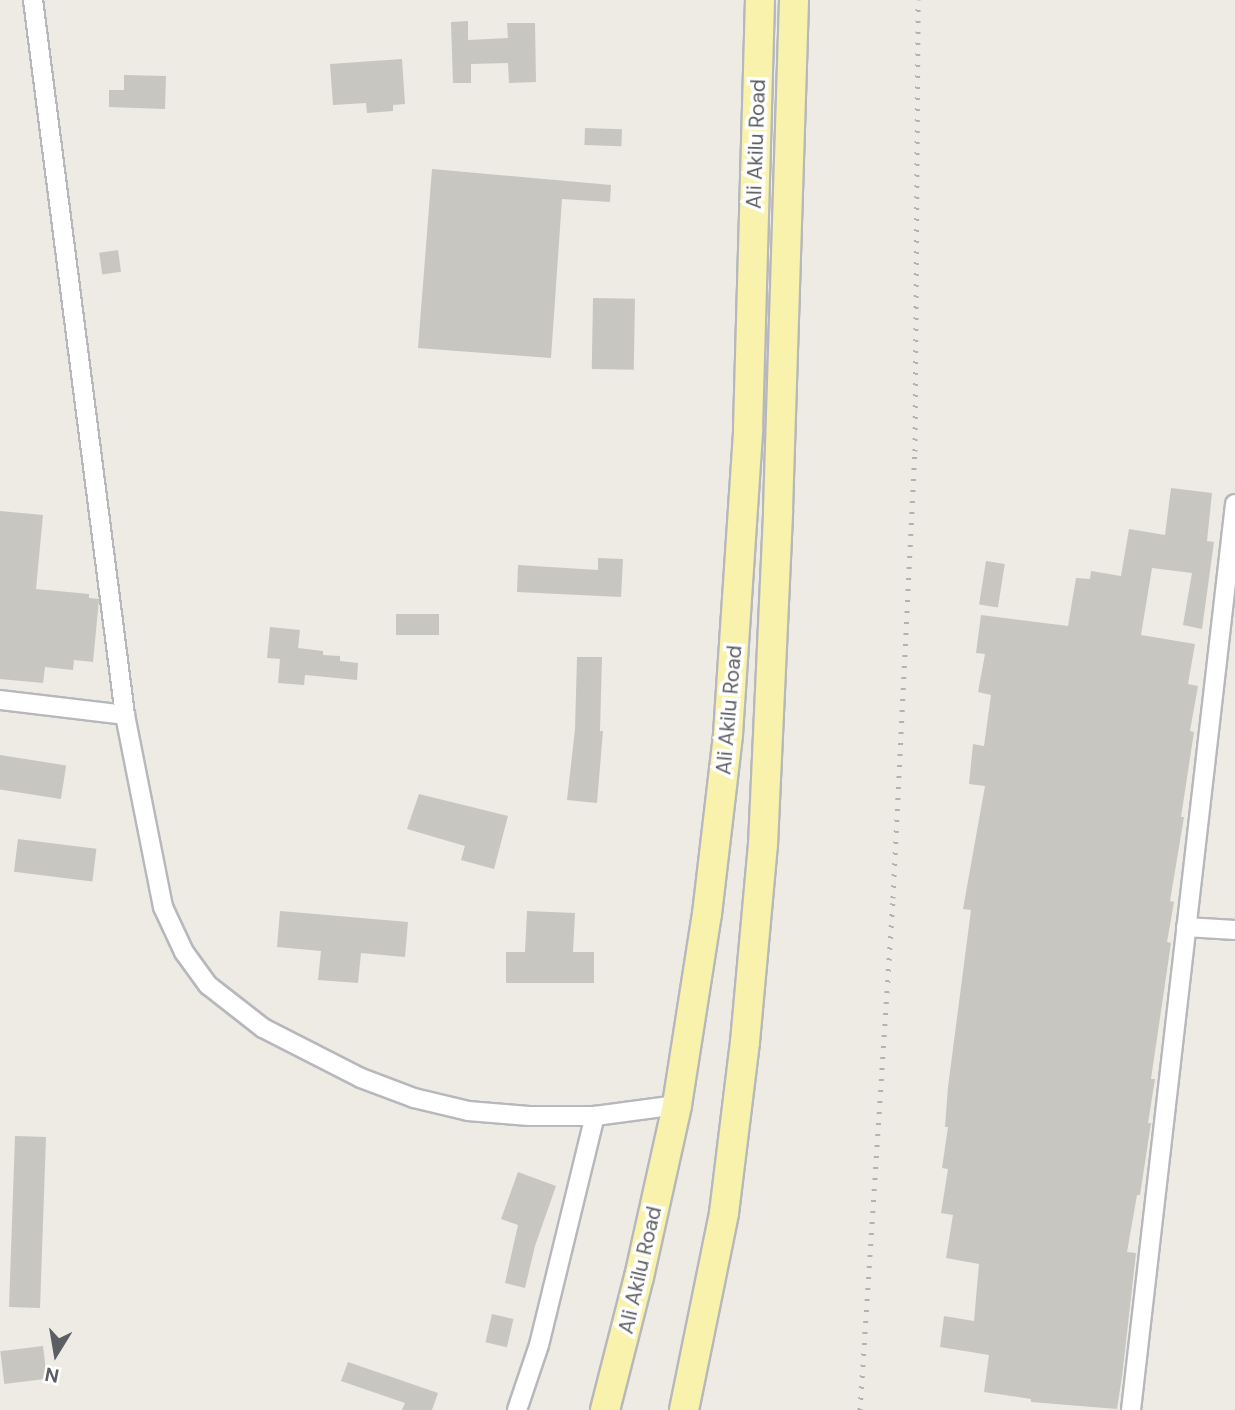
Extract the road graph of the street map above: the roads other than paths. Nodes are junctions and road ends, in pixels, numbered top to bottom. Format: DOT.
graph roads {
  1 [pos="33,0"];
  2 [pos="760,0"];
  3 [pos="794,0"];
  4 [pos="1235,503"];
  5 [pos="0,700"];
  6 [pos="125,715"];
  7 [pos="1186,927"];
  8 [pos="1235,929"];
  9 [pos="677,1105"];
  10 [pos="595,1116"];
  11 [pos="517,1410"];
  12 [pos="605,1410"];
  13 [pos="684,1410"];
  14 [pos="1131,1410"];
  1 -- 6 [label="street"];
  2 -- 9 [label="main road, Ali Akilu Road"];
  3 -- 13 [label="main road, Ali Akilu Road"];
  4 -- 7 [label="street"];
  5 -- 6 [label="street"];
  6 -- 10 [label="street"];
  7 -- 8 [label="street"];
  7 -- 14 [label="street"];
  9 -- 10 [label="street"];
  9 -- 12 [label="main road, Ali Akilu Road"];
  10 -- 11 [label="street"];
}
